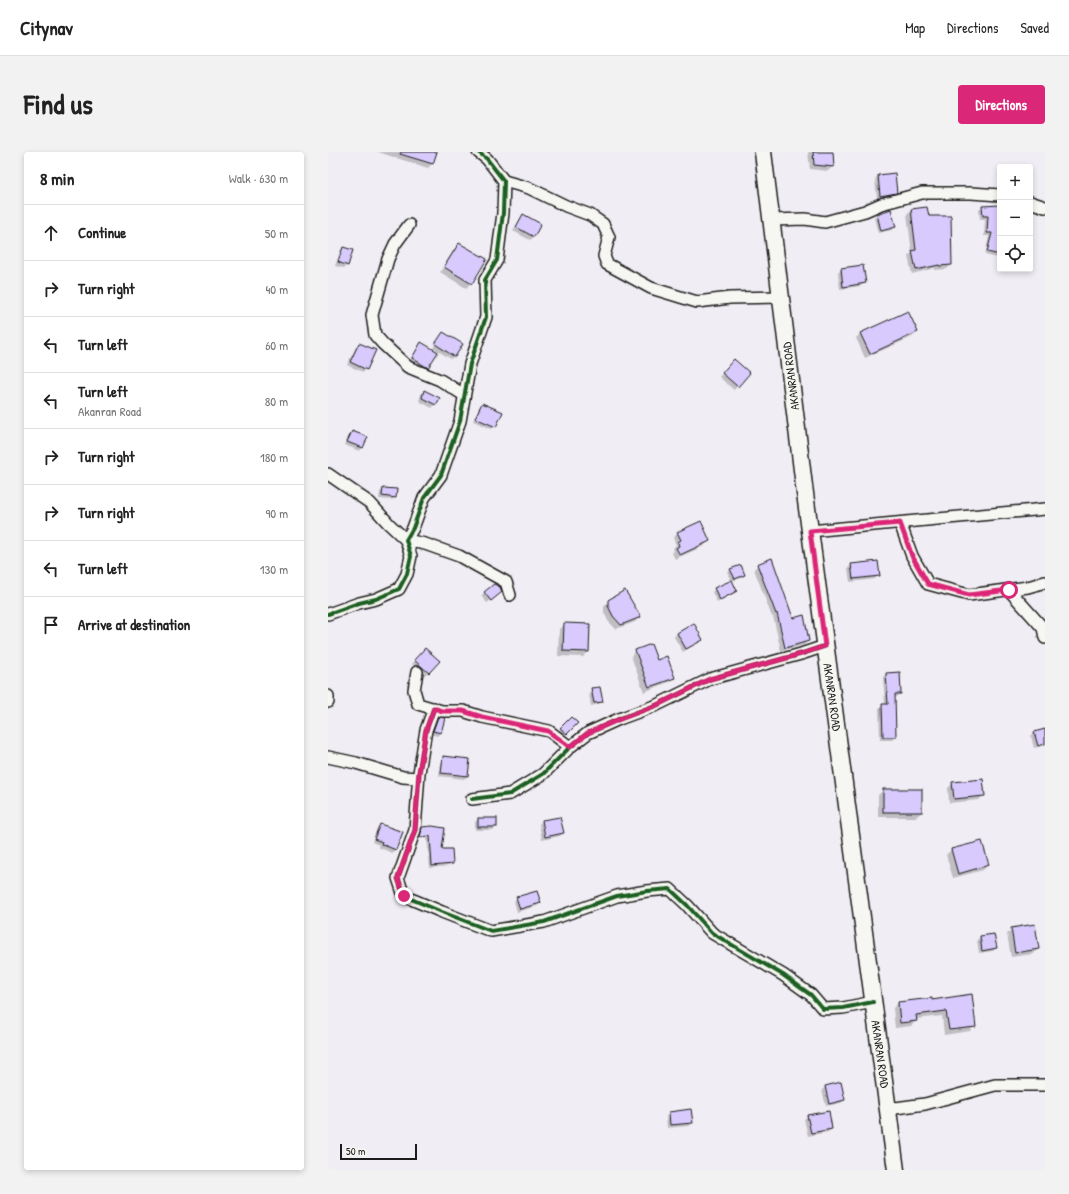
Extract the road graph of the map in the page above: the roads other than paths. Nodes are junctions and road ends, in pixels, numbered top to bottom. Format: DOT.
graph roads {
  1 [pos="478,152"];
  2 [pos="763,152"];
  3 [pos="504,180"];
  4 [pos="997,195"];
  5 [pos="1033,203"];
  6 [pos="1045,207"];
  7 [pos="772,220"];
  8 [pos="409,225"];
  9 [pos="781,297"];
  10 [pos="464,395"];
  11 [pos="328,474"];
  12 [pos="1045,509"];
  13 [pos="900,523"];
  14 [pos="810,531"];
  15 [pos="406,540"];
  16 [pos="1045,582"];
  17 [pos="1009,590"];
  18 [pos="510,595"];
  19 [pos="328,614"];
  20 [pos="1045,638"];
  21 [pos="825,646"];
  22 [pos="417,672"];
  23 [pos="328,696"];
  24 [pos="328,702"];
  25 [pos="434,708"];
  26 [pos="570,747"];
  27 [pos="328,757"];
  28 [pos="418,778"];
  29 [pos="472,799"];
  30 [pos="873,1002"];
  31 [pos="1045,1085"];
  32 [pos="888,1109"];
  33 [pos="896,1170"];
  1 -- 3 [label="street"];
  2 -- 7 [label="main road, AKANRAN ROAD"];
  3 -- 9 [label="street"];
  3 -- 10 [label="street"];
  4 -- 7 [label="street"];
  5 -- 6 [label="street"];
  7 -- 9 [label="main road, AKANRAN ROAD"];
  8 -- 10 [label="street"];
  9 -- 14 [label="main road, AKANRAN ROAD"];
  10 -- 15 [label="street"];
  11 -- 15 [label="street"];
  12 -- 13 [label="street"];
  13 -- 14 [label="street"];
  13 -- 17 [label="street"];
  14 -- 21 [label="main road, AKANRAN ROAD"];
  15 -- 18 [label="street"];
  15 -- 19 [label="street"];
  16 -- 17 [label="street"];
  17 -- 20 [label="street"];
  21 -- 26 [label="street"];
  21 -- 30 [label="main road, AKANRAN ROAD"];
  22 -- 25 [label="street"];
  23 -- 24 [label="street"];
  25 -- 26 [label="street"];
  25 -- 28 [label="street"];
  26 -- 29 [label="street"];
  27 -- 28 [label="street"];
  28 -- 30 [label="street"];
  30 -- 32 [label="main road, AKANRAN ROAD"];
  31 -- 32 [label="street"];
  32 -- 33 [label="main road, AKANRAN ROAD"];
}
